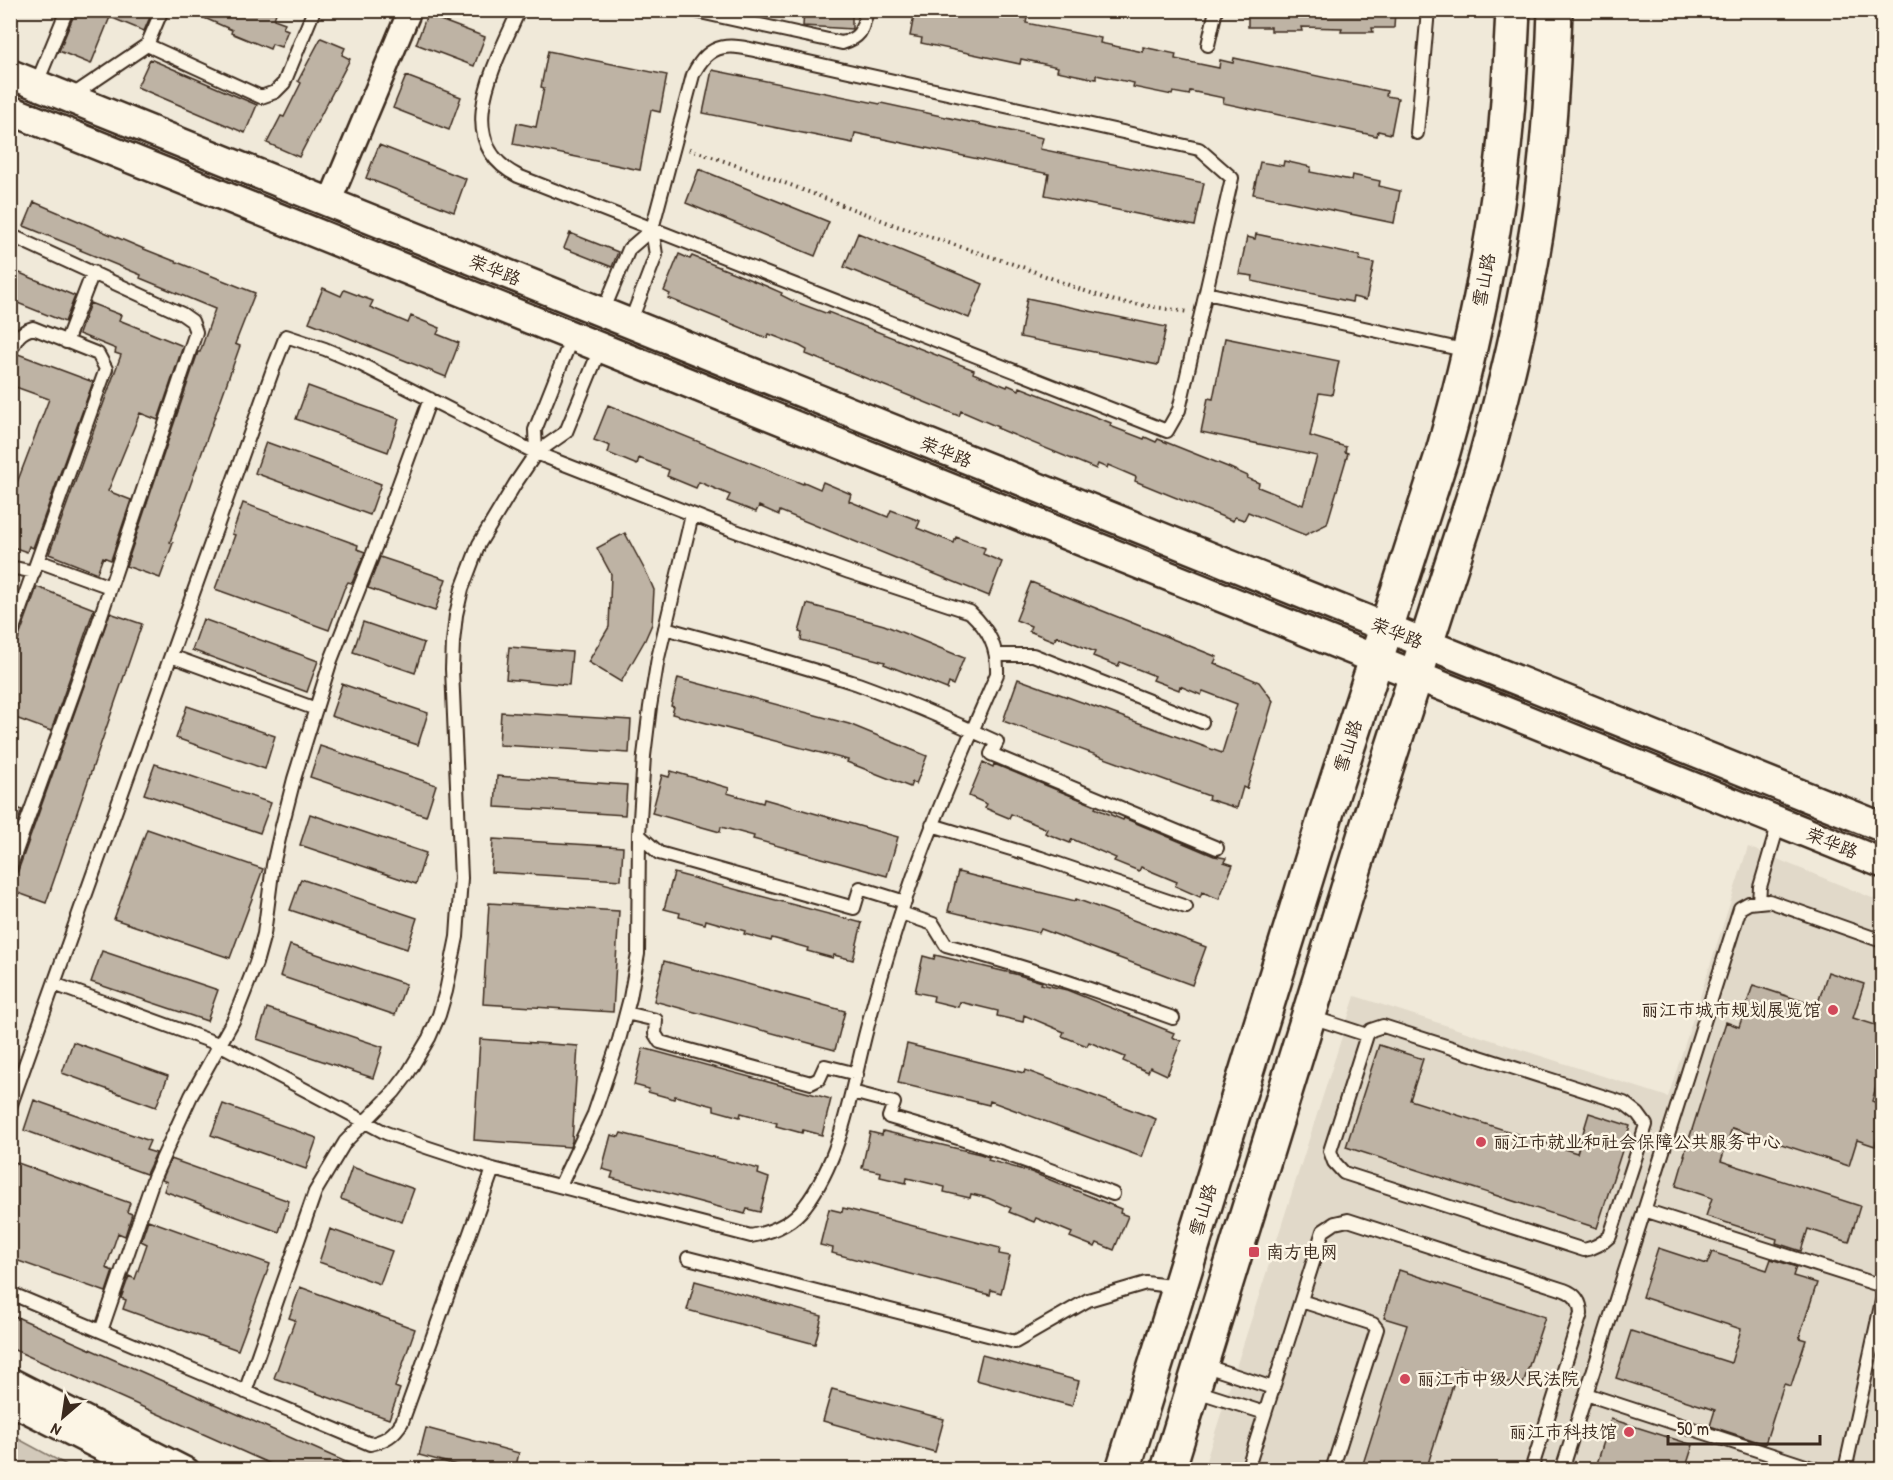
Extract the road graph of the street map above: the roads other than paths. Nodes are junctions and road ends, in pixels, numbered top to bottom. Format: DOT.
graph roads {
  1 [pos="67,10"];
  2 [pos="162,10"];
  3 [pos="314,10"];
  4 [pos="410,10"];
  5 [pos="519,10"];
  6 [pos="690,10"];
  7 [pos="867,10"];
  8 [pos="1216,10"];
  9 [pos="1428,10"];
  10 [pos="1513,10"];
  11 [pos="1555,10"];
  12 [pos="147,45"];
  13 [pos="1208,45"];
  14 [pos="10,74"];
  15 [pos="36,85"];
  16 [pos="69,98"];
  17 [pos="13,118"];
  18 [pos="1416,134"];
  19 [pos="329,203"];
  20 [pos="652,228"];
  21 [pos="10,235"];
  22 [pos="93,272"];
  23 [pos="1206,293"];
  24 [pos="602,314"];
  25 [pos="629,324"];
  26 [pos="572,337"];
  27 [pos="66,342"];
  28 [pos="600,349"];
  29 [pos="10,352"];
  30 [pos="1470,352"];
  31 [pos="430,399"];
  32 [pos="536,453"];
  33 [pos="692,515"];
  34 [pos="36,566"];
  35 [pos="10,567"];
  36 [pos="110,587"];
  37 [pos="665,628"];
  38 [pos="1386,628"];
  39 [pos="10,637"];
  40 [pos="1426,644"];
  41 [pos="996,655"];
  42 [pos="171,656"];
  43 [pos="1376,660"];
  44 [pos="1416,676"];
  45 [pos="316,709"];
  46 [pos="1202,722"];
  47 [pos="972,731"];
  48 [pos="1779,822"];
  49 [pos="932,825"];
  50 [pos="1882,827"];
  51 [pos="639,835"];
  52 [pos="1217,848"];
  53 [pos="1882,863"];
  54 [pos="10,868"];
  55 [pos="1759,901"];
  56 [pos="903,908"];
  57 [pos="1186,908"];
  58 [pos="1882,941"];
  59 [pos="54,984"];
  60 [pos="626,1013"];
  61 [pos="1308,1016"];
  62 [pos="1173,1018"];
  63 [pos="1367,1035"];
  64 [pos="221,1045"];
  65 [pos="857,1074"];
  66 [pos="852,1092"];
  67 [pos="10,1107"];
  68 [pos="365,1121"];
  69 [pos="493,1169"];
  70 [pos="560,1186"];
  71 [pos="1113,1194"];
  72 [pos="1644,1210"];
  73 [pos="688,1258"];
  74 [pos="1882,1286"];
  75 [pos="1180,1287"];
  76 [pos="10,1293"];
  77 [pos="1882,1300"];
  78 [pos="1301,1301"];
  79 [pos="101,1331"];
  80 [pos="1196,1377"];
  81 [pos="10,1379"];
  82 [pos="1273,1388"];
  83 [pos="245,1392"];
  84 [pos="1586,1394"];
  85 [pos="10,1403"];
  86 [pos="1265,1413"];
  87 [pos="142,1470"];
  88 [pos="188,1470"];
  89 [pos="1123,1470"];
  90 [pos="1168,1470"];
  91 [pos="1247,1470"];
  92 [pos="1332,1470"];
  93 [pos="1531,1470"];
  94 [pos="1562,1470"];
  95 [pos="1818,1470"];
  96 [pos="1845,1470"];
  1 -- 15 [label="lane"];
  2 -- 12 [label="lane"];
  3 -- 12 [label="lane"];
  4 -- 19 [label="street"];
  5 -- 20 [label="lane"];
  6 -- 7 [label="lane"];
  8 -- 13 [label="lane"];
  9 -- 18 [label="lane"];
  10 -- 30 [label="main road, 雪山路"];
  11 -- 40 [label="main road"];
  12 -- 16 [label="lane"];
  14 -- 15 [label="street, 荣华路"];
  15 -- 16 [label="street, 荣华路"];
  16 -- 19 [label="street, 荣华路"];
  17 -- 26 [label="street, 荣华路"];
  19 -- 24 [label="street, 荣华路"];
  20 -- 23 [label="lane"];
  20 -- 23 [label="lane"];
  20 -- 24 [label="lane"];
  20 -- 25 [label="lane"];
  21 -- 22 [label="lane"];
  22 -- 27 [label="lane"];
  22 -- 36 [label="lane"];
  23 -- 30 [label="lane"];
  24 -- 25 [label="street, 荣华路"];
  25 -- 38 [label="street, 荣华路"];
  26 -- 28 [label="street, 荣华路"];
  26 -- 32 [label="lane"];
  27 -- 29 [label="lane"];
  27 -- 34 [label="lane"];
  28 -- 32 [label="lane"];
  28 -- 43 [label="street, 荣华路"];
  30 -- 38 [label="main road, 雪山路"];
  31 -- 32 [label="lane"];
  31 -- 42 [label="lane"];
  31 -- 45 [label="lane"];
  32 -- 33 [label="lane"];
  32 -- 68 [label="lane"];
  33 -- 37 [label="lane"];
  33 -- 41 [label="lane"];
  34 -- 35 [label="lane"];
  34 -- 36 [label="lane"];
  34 -- 39 [label="lane"];
  36 -- 54 [label="lane"];
  37 -- 47 [label="lane"];
  37 -- 51 [label="lane"];
  38 -- 40 [label="street, 荣华路"];
  38 -- 43 [label="main road, 雪山路"];
  40 -- 44 [label="main road"];
  40 -- 50 [label="street, 荣华路"];
  41 -- 46 [label="lane"];
  41 -- 47 [label="lane"];
  42 -- 45 [label="lane"];
  42 -- 59 [label="lane"];
  43 -- 44 [label="street, 荣华路"];
  43 -- 75 [label="main road, 雪山路"];
  44 -- 48 [label="street, 荣华路"];
  44 -- 61 [label="main road"];
  45 -- 64 [label="lane"];
  47 -- 49 [label="lane"];
  47 -- 52 [label="lane"];
  48 -- 53 [label="street, 荣华路"];
  48 -- 55 [label="lane"];
  49 -- 56 [label="lane"];
  49 -- 57 [label="lane"];
  51 -- 56 [label="lane"];
  51 -- 60 [label="lane"];
  55 -- 58 [label="lane"];
  55 -- 72 [label="lane"];
  56 -- 62 [label="lane"];
  56 -- 65 [label="lane"];
  59 -- 64 [label="lane"];
  59 -- 67 [label="lane"];
  60 -- 65 [label="lane"];
  60 -- 70 [label="lane"];
  61 -- 63 [label="lane"];
  61 -- 80 [label="main road"];
  63 -- 63 [label="lane"];
  64 -- 68 [label="lane"];
  64 -- 79 [label="lane"];
  65 -- 66 [label="lane"];
  66 -- 70 [label="lane"];
  66 -- 71 [label="lane"];
  68 -- 69 [label="lane"];
  68 -- 83 [label="lane"];
  69 -- 70 [label="lane"];
  69 -- 83 [label="lane"];
  72 -- 74 [label="lane"];
  72 -- 84 [label="lane"];
  73 -- 75 [label="lane"];
  75 -- 89 [label="main road, 雪山路"];
  76 -- 79 [label="lane"];
  77 -- 96 [label="lane"];
  78 -- 82 [label="lane"];
  78 -- 92 [label="lane"];
  78 -- 93 [label="lane"];
  79 -- 83 [label="lane"];
  80 -- 82 [label="lane"];
  80 -- 86 [label="lane"];
  80 -- 90 [label="main road"];
  81 -- 88 [label="street"];
  82 -- 86 [label="lane"];
  84 -- 94 [label="lane"];
  84 -- 95 [label="lane"];
  85 -- 87 [label="street"];
  86 -- 91 [label="lane"];
}
